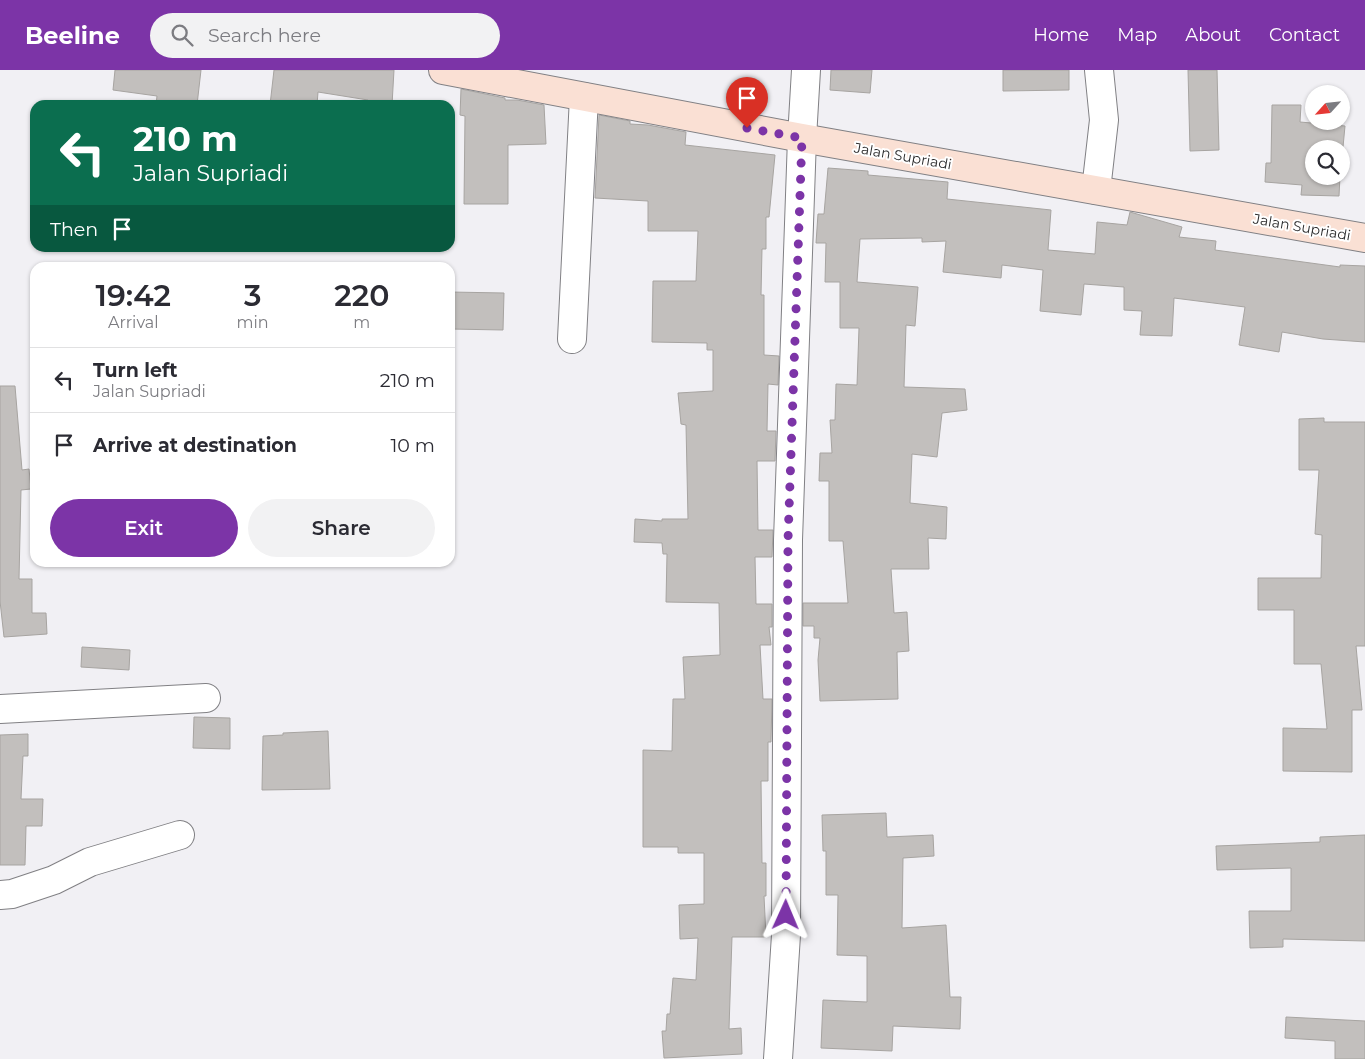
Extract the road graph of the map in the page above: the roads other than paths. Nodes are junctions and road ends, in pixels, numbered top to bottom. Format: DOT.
graph roads {
  1 [pos="443,70"];
  2 [pos="806,70"];
  3 [pos="1099,70"];
  4 [pos="584,97"];
  5 [pos="802,138"];
  6 [pos="1096,190"];
  7 [pos="1365,238"];
  8 [pos="572,339"];
  9 [pos="206,698"];
  10 [pos="0,708"];
  11 [pos="180,835"];
  12 [pos="0,895"];
  13 [pos="778,1059"];
  1 -- 4 [label="main road, Jalan Supriadi"];
  2 -- 5 [label="street"];
  3 -- 6 [label="street"];
  4 -- 5 [label="main road, Jalan Supriadi"];
  4 -- 8 [label="street"];
  5 -- 6 [label="main road, Jalan Supriadi"];
  5 -- 13 [label="street"];
  6 -- 7 [label="main road, Jalan Supriadi"];
  9 -- 10 [label="street"];
  11 -- 12 [label="street"];
}
